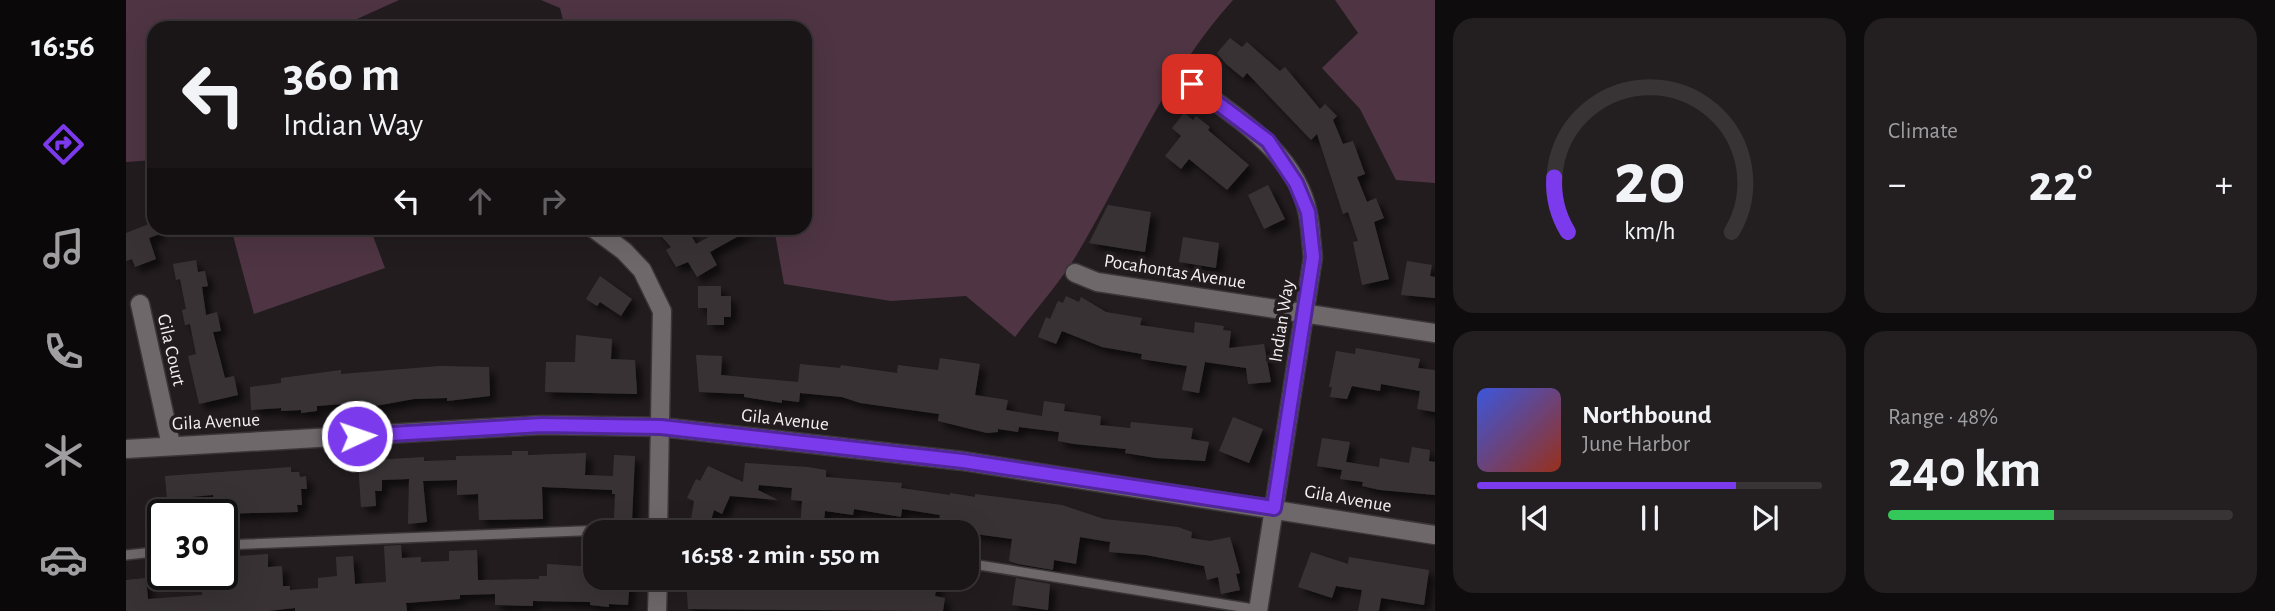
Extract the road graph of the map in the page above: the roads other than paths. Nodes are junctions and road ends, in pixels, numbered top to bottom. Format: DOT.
graph roads {
  1 [pos="1192,84"];
  2 [pos="602,235"];
  3 [pos="1075,273"];
  4 [pos="139,304"];
  5 [pos="1304,313"];
  6 [pos="1435,333"];
  7 [pos="661,427"];
  8 [pos="171,446"];
  9 [pos="126,449"];
  10 [pos="1274,508"];
  11 [pos="658,520"];
  12 [pos="583,533"];
  13 [pos="1435,535"];
  14 [pos="238,544"];
  15 [pos="147,553"];
  16 [pos="126,555"];
  17 [pos="979,566"];
  18 [pos="658,590"];
  19 [pos="657,611"];
  20 [pos="1260,611"];
  1 -- 5 [label="street, Indian Way"];
  2 -- 7 [label="street"];
  3 -- 5 [label="street, Pocahontas Avenue"];
  4 -- 8 [label="street, Gila Court"];
  5 -- 6 [label="street, Pocahontas Avenue"];
  5 -- 10 [label="street, Indian Way"];
  7 -- 8 [label="street, Gila Avenue"];
  7 -- 10 [label="street, Gila Avenue"];
  7 -- 11 [label="street"];
  8 -- 9 [label="street, Gila Avenue"];
  10 -- 13 [label="street, Gila Avenue"];
  10 -- 20 [label="street, Indian Way"];
  12 -- 14 [label="lane"];
  15 -- 16 [label="lane"];
  17 -- 20 [label="lane"];
  18 -- 19 [label="street"];
}
